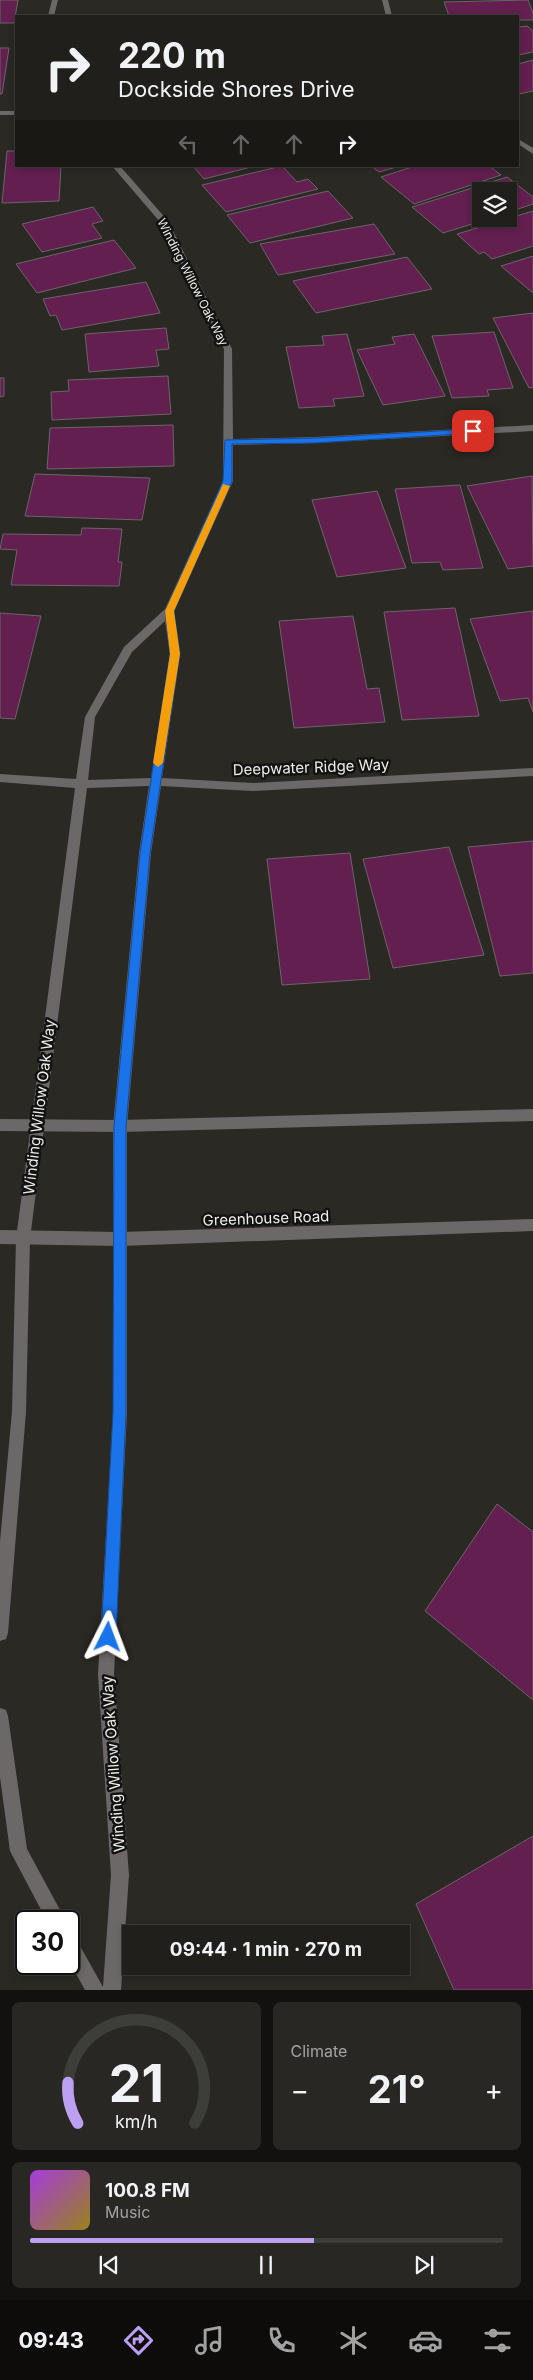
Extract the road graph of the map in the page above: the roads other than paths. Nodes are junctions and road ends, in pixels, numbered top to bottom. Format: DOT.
graph roads {
  1 [pos="55,0"];
  2 [pos="385,0"];
  3 [pos="51,15"];
  4 [pos="389,15"];
  5 [pos="0,113"];
  6 [pos="15,113"];
  7 [pos="519,142"];
  8 [pos="533,152"];
  9 [pos="117,167"];
  10 [pos="533,428"];
  11 [pos="228,442"];
  12 [pos="169,611"];
  13 [pos="533,772"];
  14 [pos="0,778"];
  15 [pos="156,782"];
  16 [pos="81,784"];
  17 [pos="533,1115"];
  18 [pos="0,1125"];
  19 [pos="37,1126"];
  20 [pos="120,1126"];
  21 [pos="533,1225"];
  22 [pos="0,1237"];
  23 [pos="23,1239"];
  24 [pos="120,1239"];
  25 [pos="0,1633"];
  26 [pos="0,1716"];
  27 [pos="51,1910"];
  28 [pos="80,1963"];
  29 [pos="95,1990"];
  30 [pos="112,1990"];
  1 -- 3 [label="street"];
  2 -- 4 [label="street"];
  5 -- 6 [label="street"];
  7 -- 8 [label="street"];
  9 -- 11 [label="street, Winding Willow Oak Way"];
  10 -- 11 [label="street"];
  11 -- 12 [label="street, Winding Willow Oak Way"];
  12 -- 15 [label="street, Winding Willow Oak Way"];
  12 -- 16 [label="street, Winding Willow Oak Way"];
  13 -- 15 [label="street, Deepwater Ridge Way"];
  14 -- 16 [label="street, Deepwater Ridge Way"];
  15 -- 16 [label="street, Deepwater Ridge Way"];
  15 -- 20 [label="street, Winding Willow Oak Way"];
  16 -- 19 [label="street, Winding Willow Oak Way"];
  17 -- 20 [label="street"];
  18 -- 19 [label="street"];
  19 -- 20 [label="street"];
  19 -- 23 [label="street, Winding Willow Oak Way"];
  20 -- 24 [label="street, Winding Willow Oak Way"];
  21 -- 24 [label="street, Greenhouse Road"];
  22 -- 23 [label="street, Greenhouse Road"];
  23 -- 24 [label="street, Greenhouse Road"];
  23 -- 25 [label="street, Winding Willow Oak Way"];
  24 -- 30 [label="street, Winding Willow Oak Way"];
  26 -- 27 [label="street"];
  28 -- 29 [label="street"];
}
